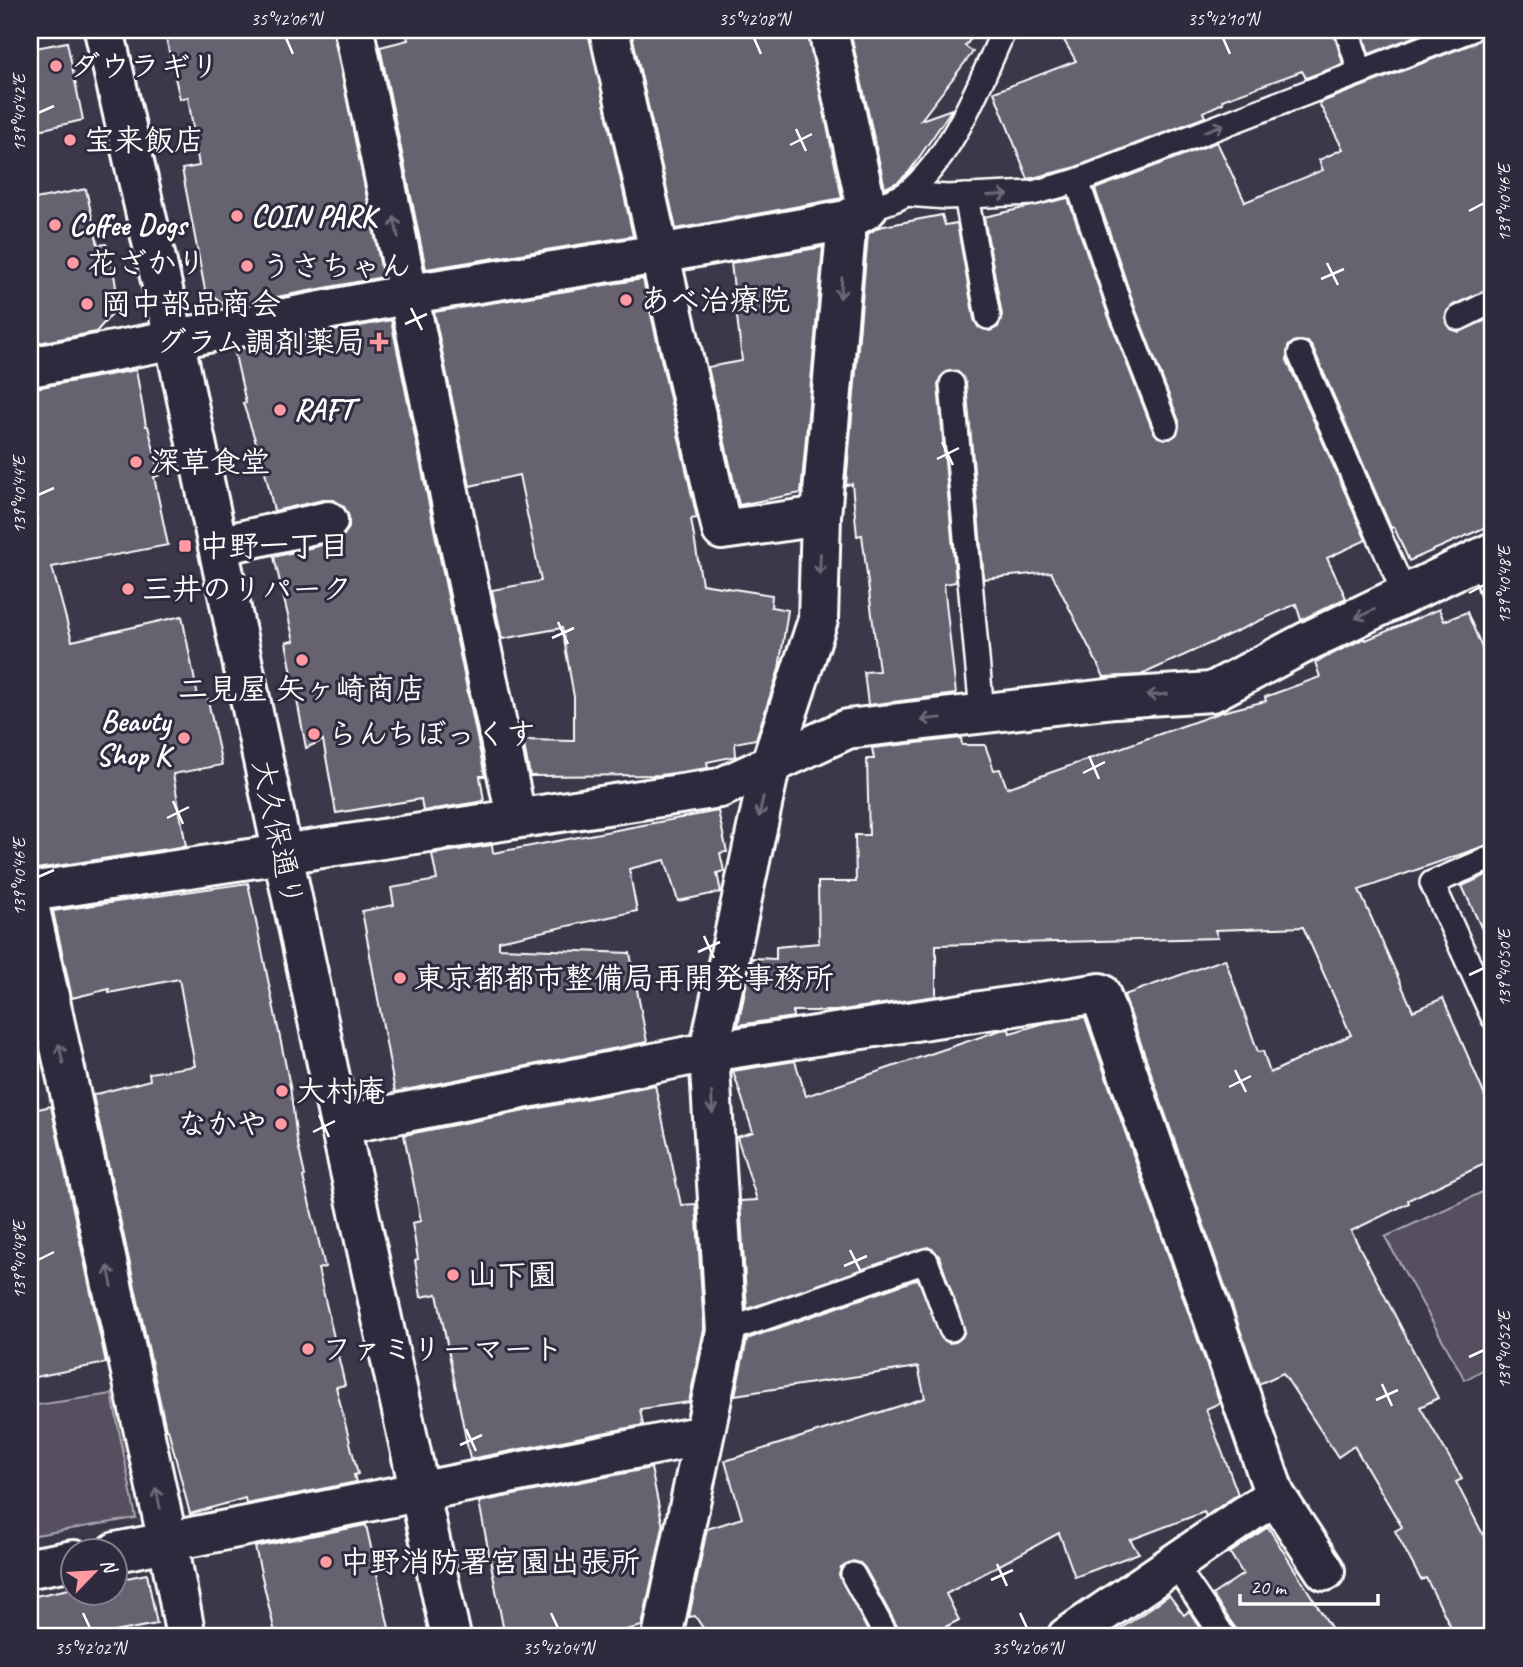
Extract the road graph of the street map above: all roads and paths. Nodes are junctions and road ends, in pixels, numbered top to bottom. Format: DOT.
graph roads {
  1 [pos="104,30"];
  2 [pos="354,30"];
  3 [pos="610,30"];
  4 [pos="828,30"];
  5 [pos="1004,30"];
  6 [pos="1346,30"];
  7 [pos="1470,30"];
  8 [pos="1360,71"];
  9 [pos="1077,181"];
  10 [pos="906,194"];
  11 [pos="966,196"];
  12 [pos="857,215"];
  13 [pos="659,254"];
  14 [pos="410,294"];
  15 [pos="1493,301"];
  16 [pos="988,317"];
  17 [pos="1459,318"];
  18 [pos="174,338"];
  19 [pos="1300,354"];
  20 [pos="30,367"];
  21 [pos="952,384"];
  22 [pos="1166,426"];
  23 [pos="821,516"];
  24 [pos="328,521"];
  25 [pos="218,546"];
  26 [pos="1487,555"];
  27 [pos="1493,594"];
  28 [pos="1405,595"];
  29 [pos="982,713"];
  30 [pos="771,763"];
  31 [pos="516,817"];
  32 [pos="282,854"];
  33 [pos="1493,857"];
  34 [pos="30,892"];
  35 [pos="30,908"];
  36 [pos="1493,1017"];
  37 [pos="709,1052"];
  38 [pos="340,1125"];
  39 [pos="951,1329"];
  40 [pos="726,1331"];
  41 [pos="704,1435"];
  42 [pos="419,1490"];
  43 [pos="1276,1495"];
  44 [pos="168,1542"];
  45 [pos="130,1549"];
  46 [pos="60,1563"];
  47 [pos="1174,1564"];
  48 [pos="30,1568"];
  49 [pos="1325,1571"];
  50 [pos="853,1575"];
  51 [pos="186,1637"];
  52 [pos="451,1637"];
  53 [pos="662,1637"];
  54 [pos="887,1637"];
  55 [pos="1067,1637"];
  56 [pos="1224,1637"];
  1 -- 18 [label="street, 大久保通り"];
  14 -- 2 [label="street, one-way"];
  3 -- 13 [label="street"];
  4 -- 12 [label="street"];
  5 -- 10 [label="lane"];
  6 -- 8 [label="lane"];
  7 -- 8 [label="lane"];
  9 -- 8 [label="lane, one-way"];
  11 -- 9 [label="lane, one-way"];
  9 -- 22 [label="lane"];
  10 -- 11 [label="lane"];
  10 -- 12 [label="lane"];
  11 -- 16 [label="lane"];
  12 -- 13 [label="street"];
  12 -- 23 [label="street, one-way"];
  13 -- 14 [label="street"];
  13 -- 23 [label="street"];
  14 -- 18 [label="street"];
  14 -- 31 [label="street"];
  15 -- 17 [label="lane"];
  18 -- 20 [label="street"];
  18 -- 25 [label="street, 大久保通り"];
  19 -- 28 [label="lane"];
  21 -- 29 [label="lane"];
  23 -- 30 [label="street, one-way"];
  24 -- 25 [label="street"];
  25 -- 32 [label="street, 大久保通り"];
  26 -- 27 [label="lane"];
  26 -- 28 [label="street"];
  28 -- 29 [label="street, one-way"];
  29 -- 30 [label="street, one-way"];
  30 -- 31 [label="street"];
  30 -- 37 [label="street, one-way"];
  31 -- 32 [label="street"];
  32 -- 34 [label="street"];
  32 -- 38 [label="street, 大久保通り"];
  33 -- 36 [label="lane"];
  44 -- 35 [label="street, one-way"];
  37 -- 38 [label="street"];
  37 -- 40 [label="street, one-way"];
  37 -- 43 [label="street"];
  38 -- 42 [label="street, 大久保通り"];
  39 -- 40 [label="lane"];
  40 -- 41 [label="street"];
  41 -- 42 [label="street"];
  41 -- 53 [label="street"];
  42 -- 44 [label="street"];
  42 -- 52 [label="street, 大久保通り"];
  43 -- 47 [label="street"];
  43 -- 49 [label="street"];
  44 -- 45 [label="street"];
  44 -- 51 [label="street"];
  46 -- 48 [label="street"];
  47 -- 55 [label="street"];
  47 -- 56 [label="lane"];
  50 -- 54 [label="lane"];
}
